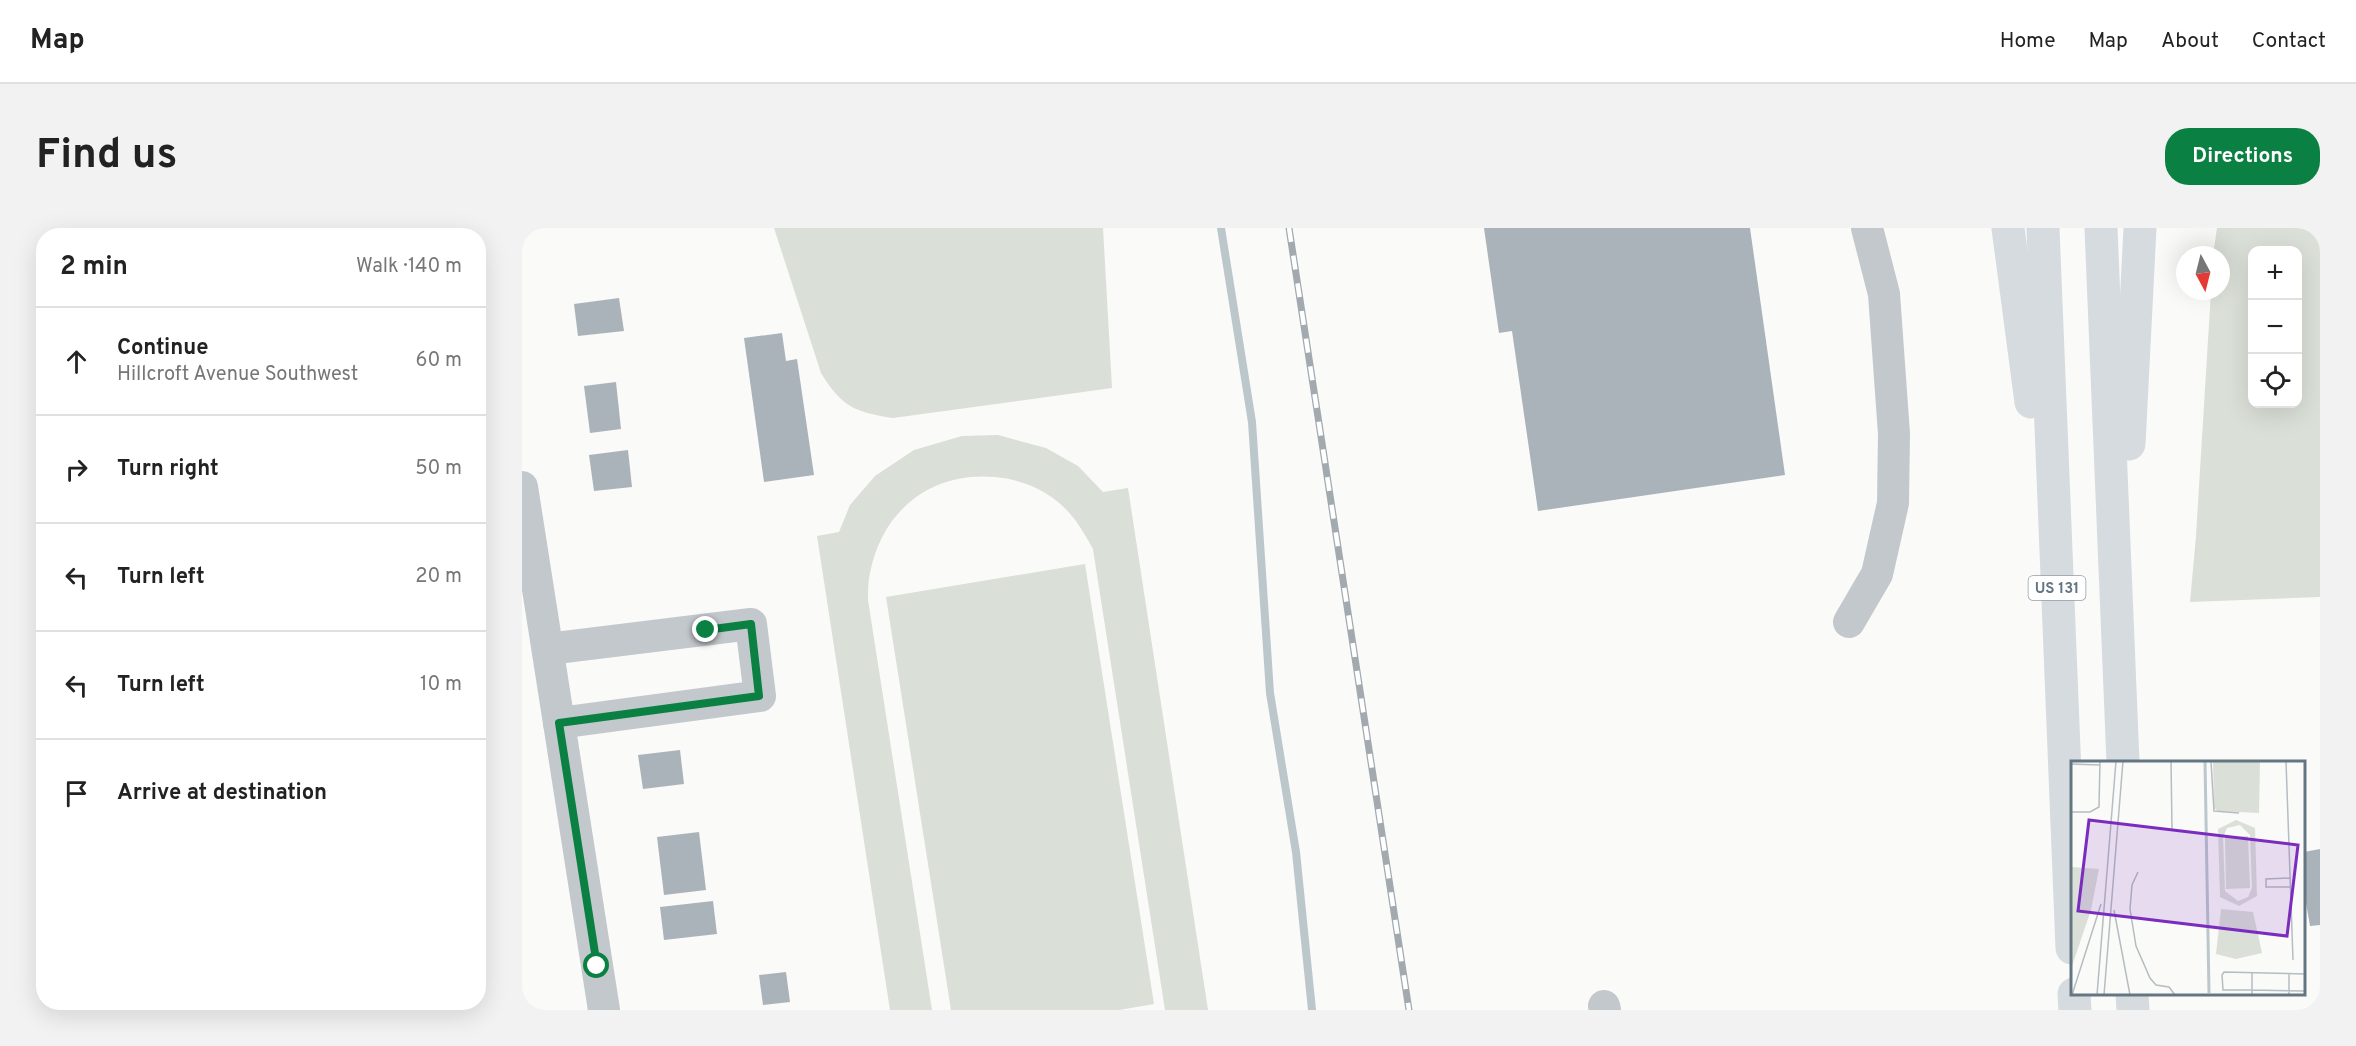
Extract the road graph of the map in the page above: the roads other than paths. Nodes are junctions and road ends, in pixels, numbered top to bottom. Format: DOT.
graph roads {
  1 [pos="1867,228"];
  2 [pos="2008,228"];
  3 [pos="2043,228"];
  4 [pos="2101,228"];
  5 [pos="2140,228"];
  6 [pos="522,487"];
  7 [pos="530,590"];
  8 [pos="2058,612"];
  9 [pos="1849,622"];
  10 [pos="2118,623"];
  11 [pos="548,649"];
  12 [pos="559,723"];
  13 [pos="2123,761"];
  14 [pos="2071,903"];
  15 [pos="2074,995"];
  16 [pos="2132,995"];
  17 [pos="604,1010"];
  18 [pos="2075,1010"];
  19 [pos="2133,1010"];
  1 -- 9 [label="street"];
  2 -- 8 [label="highway"];
  3 -- 8 [label="highway, US 131"];
  4 -- 10 [label="highway"];
  5 -- 10 [label="highway"];
  6 -- 7 [label="street"];
  7 -- 11 [label="street"];
  8 -- 14 [label="highway, US 131"];
  10 -- 13 [label="highway"];
  11 -- 12 [label="street"];
  11 -- 12 [label="street"];
  12 -- 17 [label="street"];
  15 -- 18 [label="highway"];
  16 -- 19 [label="highway"];
}
